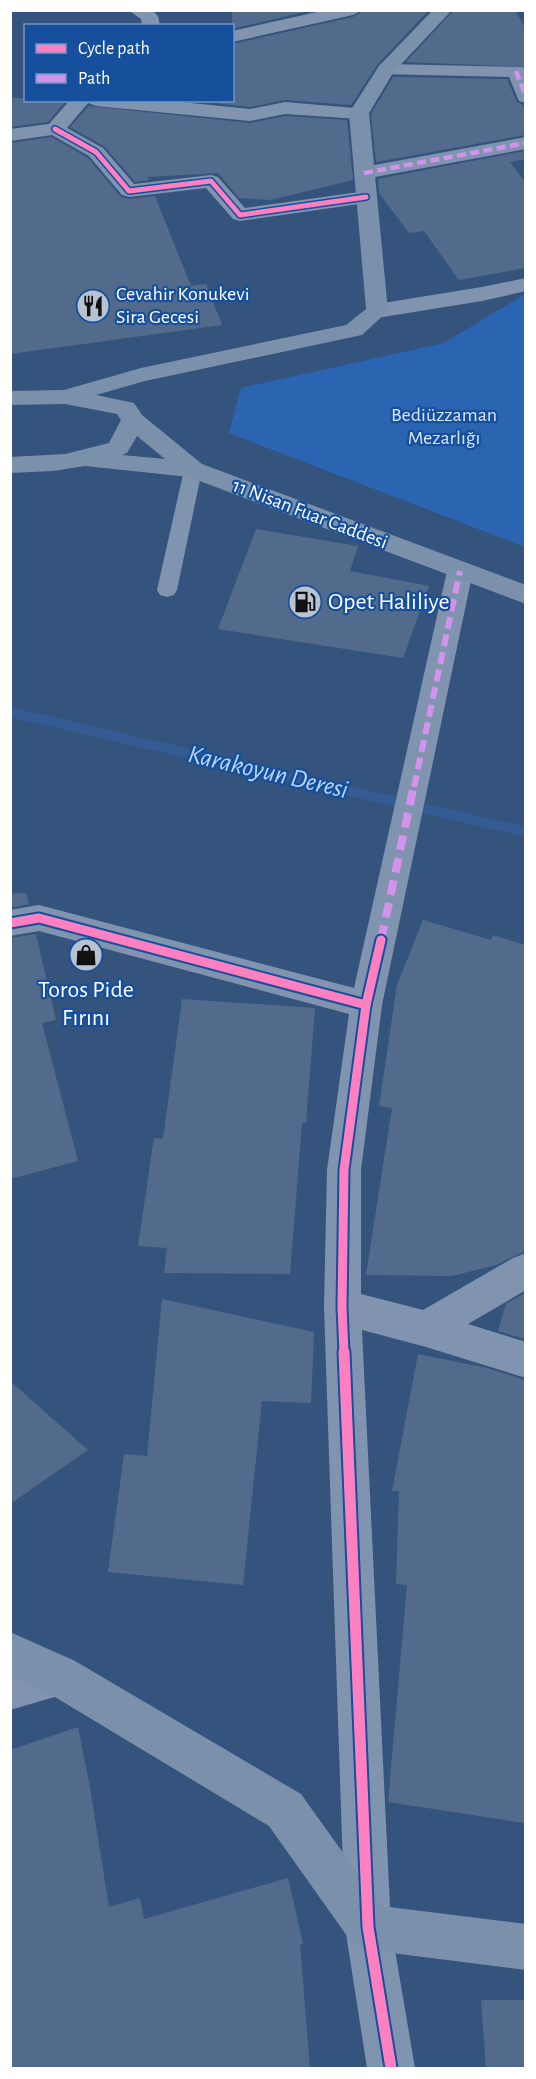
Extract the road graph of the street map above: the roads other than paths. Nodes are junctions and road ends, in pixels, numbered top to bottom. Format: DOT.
graph roads {
  1 [pos="136,10"];
  2 [pos="353,10"];
  3 [pos="443,10"];
  4 [pos="151,24"];
  5 [pos="234,37"];
  6 [pos="386,70"];
  7 [pos="525,97"];
  8 [pos="79,102"];
  9 [pos="117,102"];
  10 [pos="359,112"];
  11 [pos="55,129"];
  12 [pos="10,135"];
  13 [pos="525,143"];
  14 [pos="364,173"];
  15 [pos="366,197"];
  16 [pos="525,284"];
  17 [pos="377,311"];
  18 [pos="65,397"];
  19 [pos="10,398"];
  20 [pos="133,420"];
  21 [pos="88,459"];
  22 [pos="10,465"];
  23 [pos="193,470"];
  24 [pos="460,571"];
  25 [pos="167,590"];
  26 [pos="525,595"];
  27 [pos="10,923"];
  28 [pos="366,1005"];
  29 [pos="525,1270"];
  30 [pos="342,1307"];
  31 [pos="426,1329"];
  32 [pos="525,1360"];
  33 [pos="10,1653"];
  34 [pos="60,1676"];
  35 [pos="10,1689"];
  36 [pos="368,1927"];
  37 [pos="525,1947"];
  38 [pos="391,2068"];
  1 -- 4 [label="street"];
  2 -- 5 [label="street"];
  3 -- 6 [label="main road"];
  6 -- 7 [label="street"];
  6 -- 10 [label="main road"];
  8 -- 11 [label="street"];
  9 -- 10 [label="street"];
  10 -- 14 [label="main road"];
  11 -- 12 [label="street"];
  11 -- 15 [label="street"];
  13 -- 14 [label="street"];
  14 -- 15 [label="main road"];
  15 -- 17 [label="main road"];
  16 -- 17 [label="street"];
  17 -- 18 [label="main road"];
  18 -- 19 [label="main road"];
  18 -- 20 [label="main road"];
  20 -- 21 [label="main road"];
  20 -- 23 [label="main road"];
  21 -- 22 [label="main road"];
  21 -- 23 [label="main road, 11 Nisan Fuar Caddesi"];
  23 -- 24 [label="main road, 11 Nisan Fuar Caddesi"];
  23 -- 25 [label="lane"];
  24 -- 26 [label="main road, 11 Nisan Fuar Caddesi"];
  24 -- 28 [label="street"];
  27 -- 28 [label="street"];
  28 -- 30 [label="street"];
  29 -- 31 [label="street"];
  30 -- 31 [label="street"];
  30 -- 36 [label="street"];
  31 -- 32 [label="street"];
  33 -- 34 [label="main road"];
  34 -- 35 [label="street"];
  34 -- 36 [label="main road"];
  36 -- 37 [label="main road"];
  36 -- 38 [label="street"];
}
